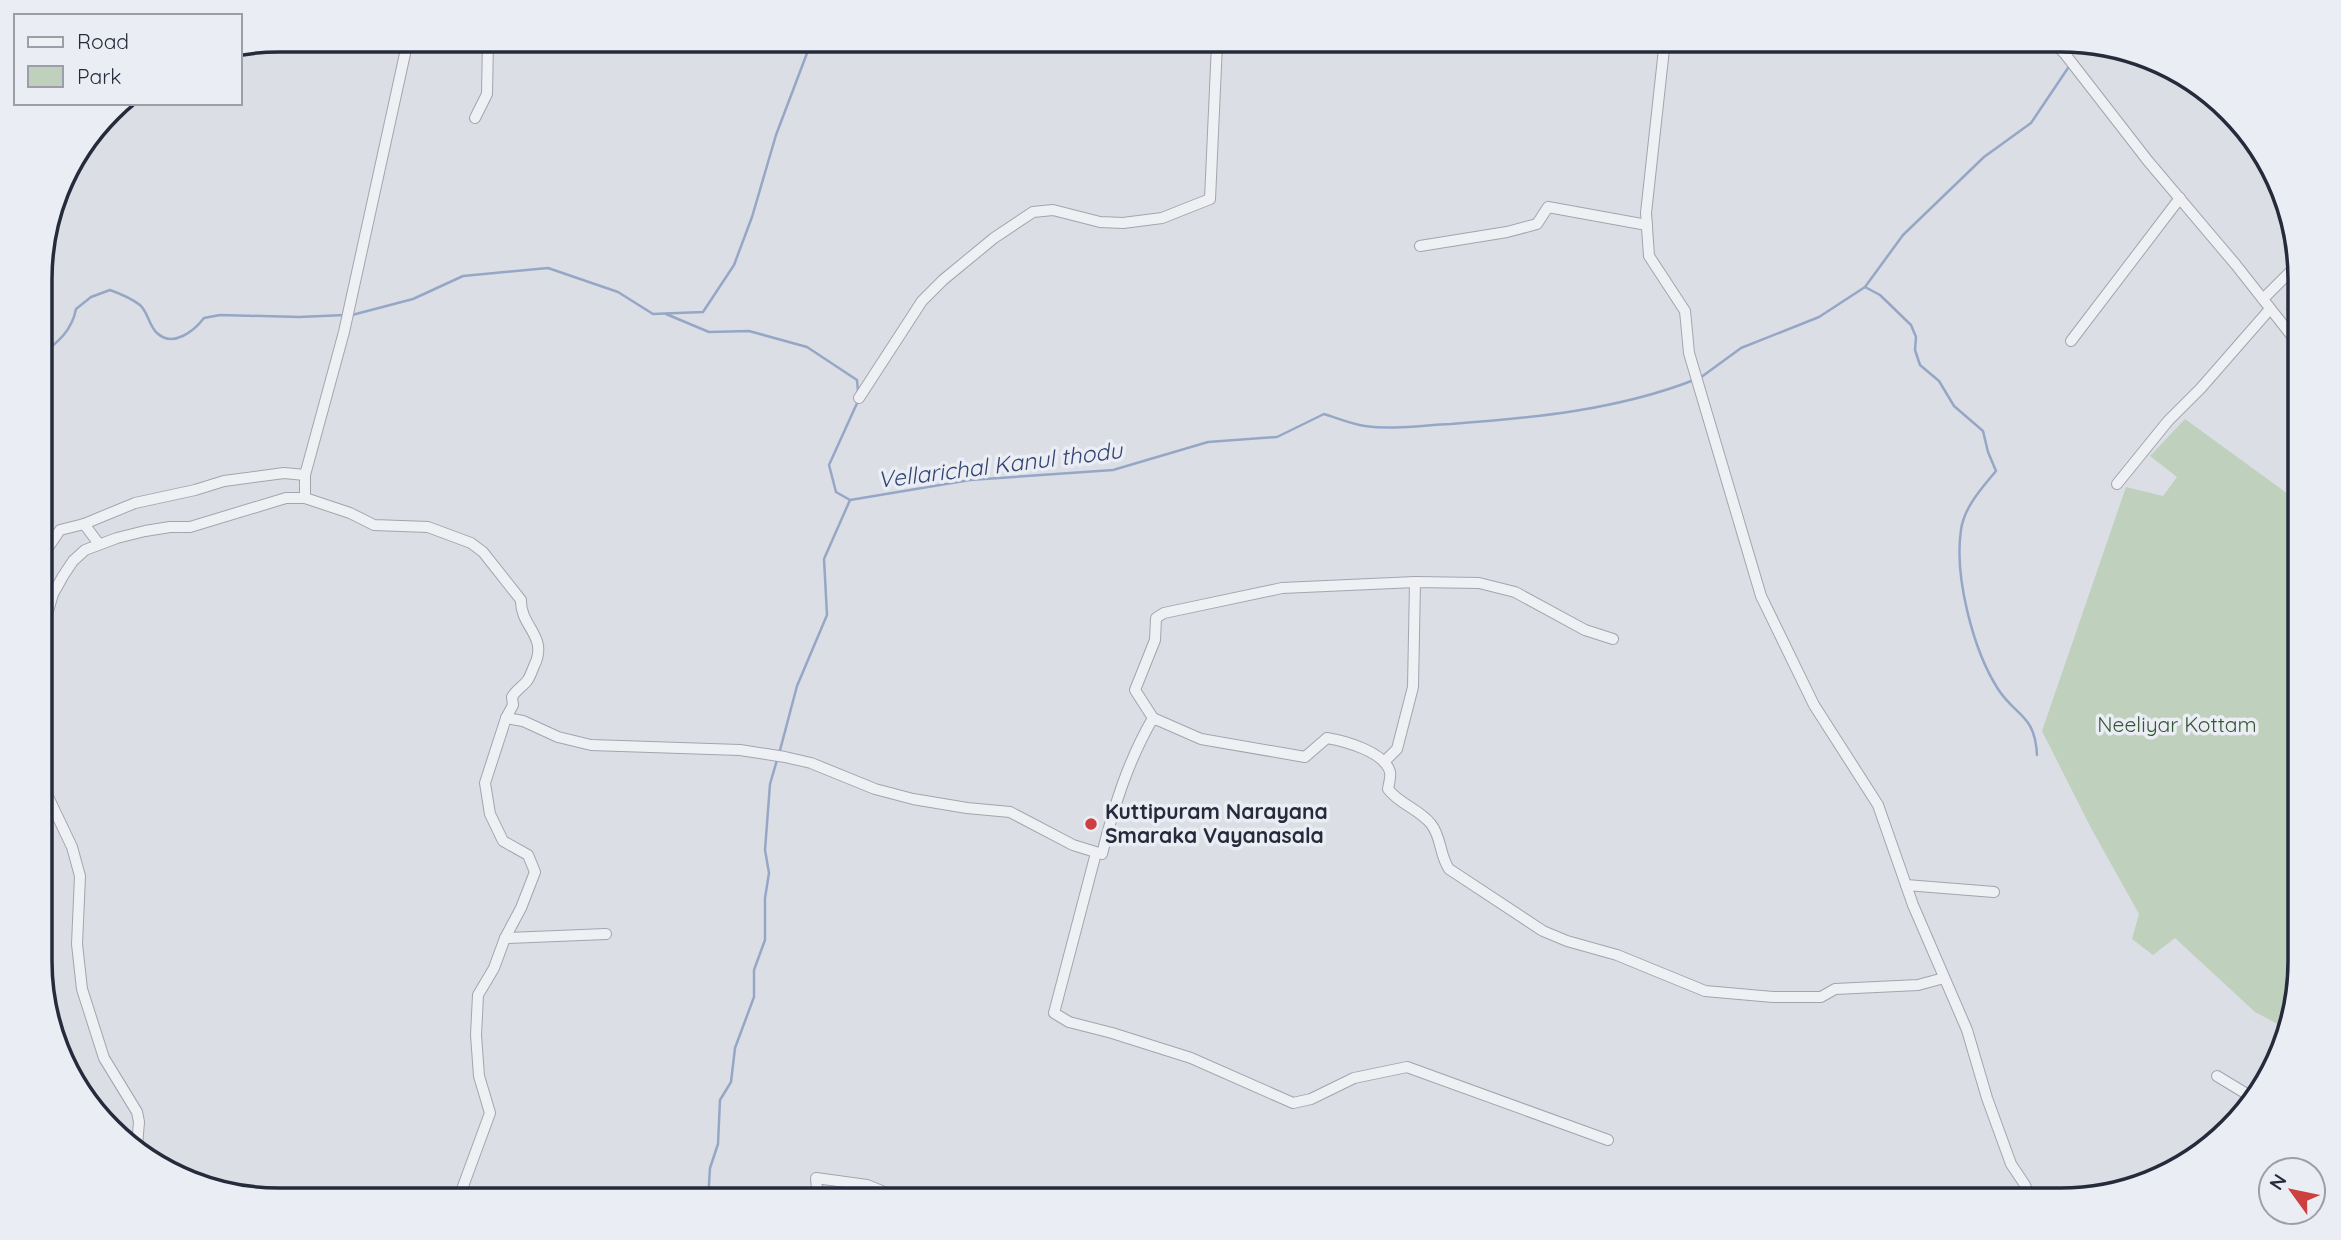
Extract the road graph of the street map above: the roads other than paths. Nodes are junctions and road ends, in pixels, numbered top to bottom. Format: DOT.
graph roads {
  1 [pos="405,52"];
  2 [pos="488,52"];
  3 [pos="1219,52"];
  4 [pos="1664,52"];
  5 [pos="2063,52"];
  6 [pos="475,118"];
  7 [pos="2180,198"];
  8 [pos="1647,225"];
  9 [pos="1420,246"];
  10 [pos="2288,277"];
  11 [pos="2267,304"];
  12 [pos="2288,331"];
  13 [pos="2071,341"];
  14 [pos="859,398"];
  15 [pos="305,475"];
  16 [pos="2117,484"];
  17 [pos="305,498"];
  18 [pos="84,524"];
  19 [pos="53,542"];
  20 [pos="99,544"];
  21 [pos="1415,582"];
  22 [pos="53,596"];
  23 [pos="1614,639"];
  24 [pos="1153,718"];
  25 [pos="506,719"];
  26 [pos="1384,762"];
  27 [pos="52,805"];
  28 [pos="1096,853"];
  29 [pos="1906,885"];
  30 [pos="1994,892"];
  31 [pos="606,934"];
  32 [pos="505,938"];
  33 [pos="1945,980"];
  34 [pos="2217,1076"];
  35 [pos="2245,1093"];
  36 [pos="138,1138"];
  37 [pos="1608,1140"];
  38 [pos="2026,1187"];
  39 [pos="462,1188"];
  40 [pos="817,1188"];
  41 [pos="874,1188"];
  1 -- 15 [label="street"];
  2 -- 6 [label="street"];
  3 -- 14 [label="street"];
  4 -- 8 [label="street"];
  5 -- 7 [label="street"];
  7 -- 11 [label="street"];
  7 -- 13 [label="street"];
  8 -- 9 [label="street"];
  8 -- 29 [label="street"];
  10 -- 11 [label="street"];
  11 -- 12 [label="street"];
  11 -- 16 [label="street"];
  15 -- 17 [label="street"];
  15 -- 18 [label="street"];
  17 -- 20 [label="street"];
  17 -- 25 [label="street"];
  18 -- 19 [label="street"];
  18 -- 20 [label="street"];
  20 -- 22 [label="street"];
  21 -- 23 [label="street"];
  21 -- 24 [label="street"];
  21 -- 26 [label="street"];
  24 -- 26 [label="street"];
  24 -- 28 [label="street"];
  25 -- 28 [label="street"];
  25 -- 32 [label="street"];
  26 -- 33 [label="street"];
  27 -- 36 [label="street"];
  28 -- 37 [label="street"];
  29 -- 30 [label="street"];
  29 -- 33 [label="street"];
  31 -- 32 [label="street"];
  32 -- 39 [label="street"];
  33 -- 38 [label="street"];
  34 -- 35 [label="street"];
  40 -- 41 [label="street"];
}
